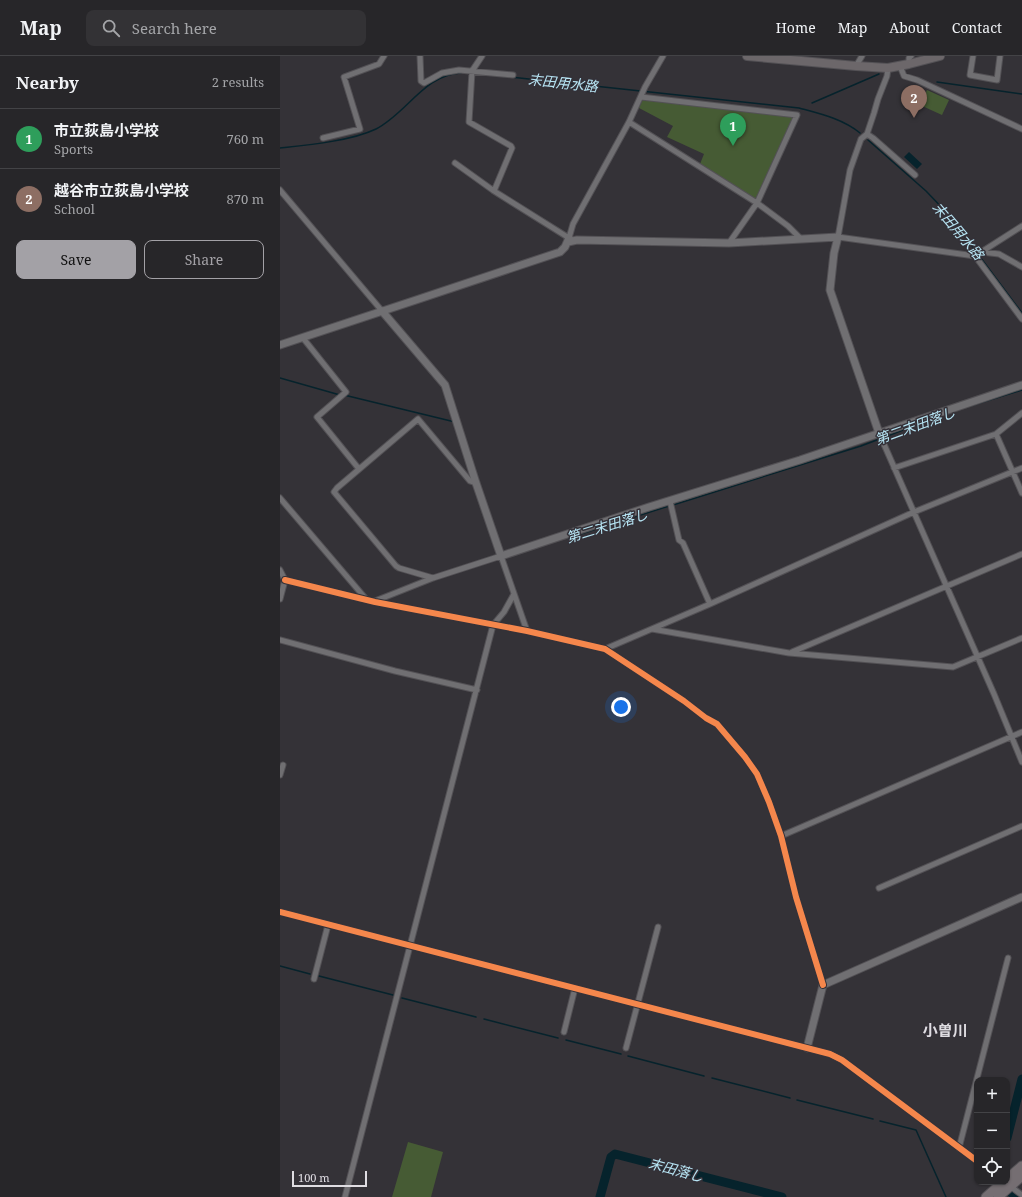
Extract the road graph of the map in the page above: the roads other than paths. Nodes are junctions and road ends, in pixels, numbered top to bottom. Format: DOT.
graph roads {
  1 [pos="384,56"];
  2 [pos="420,56"];
  3 [pos="482,56"];
  4 [pos="663,56"];
  5 [pos="747,56"];
  6 [pos="862,56"];
  7 [pos="940,56"];
  8 [pos="973,56"];
  9 [pos="1000,56"];
  10 [pos="768,57"];
  11 [pos="910,60"];
  12 [pos="856,66"];
  13 [pos="900,66"];
  14 [pos="888,68"];
  15 [pos="472,71"];
  16 [pos="513,75"];
  17 [pos="641,97"];
  18 [pos="629,122"];
  19 [pos="1022,129"];
  20 [pos="866,134"];
  21 [pos="322,138"];
  22 [pos="455,163"];
  23 [pos="915,175"];
  24 [pos="280,190"];
  25 [pos="494,191"];
  26 [pos="757,203"];
  27 [pos="1022,226"];
  28 [pos="838,237"];
  29 [pos="568,240"];
  30 [pos="802,240"];
  31 [pos="729,243"];
  32 [pos="982,252"];
  33 [pos="975,256"];
  34 [pos="1022,267"];
  35 [pos="382,311"];
  36 [pos="1022,319"];
  37 [pos="303,338"];
  38 [pos="280,345"];
  39 [pos="1022,385"];
  40 [pos="1022,413"];
  41 [pos="879,433"];
  42 [pos="996,434"];
  43 [pos="894,468"];
  44 [pos="1022,468"];
  45 [pos="359,469"];
  46 [pos="1013,472"];
  47 [pos="476,483"];
  48 [pos="1022,493"];
  49 [pos="280,498"];
  50 [pos="670,501"];
  51 [pos="914,512"];
  52 [pos="1022,554"];
  53 [pos="500,556"];
  54 [pos="280,570"];
  55 [pos="433,578"];
  56 [pos="285,580"];
  57 [pos="946,587"];
  58 [pos="514,594"];
  59 [pos="280,599"];
  60 [pos="366,600"];
  61 [pos="375,602"];
  62 [pos="710,604"];
  63 [pos="493,625"];
  64 [pos="651,629"];
  65 [pos="527,631"];
  66 [pos="1022,638"];
  67 [pos="280,640"];
  68 [pos="604,649"];
  69 [pos="789,654"];
  70 [pos="977,658"];
  71 [pos="477,690"];
  72 [pos="1022,732"];
  73 [pos="1011,736"];
  74 [pos="1022,762"];
  75 [pos="283,765"];
  76 [pos="280,775"];
  77 [pos="1022,826"];
  78 [pos="781,836"];
  79 [pos="879,888"];
  80 [pos="1022,897"];
  81 [pos="280,912"];
  82 [pos="328,925"];
  83 [pos="658,927"];
  84 [pos="411,946"];
  85 [pos="1008,958"];
  86 [pos="314,979"];
  87 [pos="823,985"];
  88 [pos="575,988"];
  89 [pos="638,1004"];
  90 [pos="564,1032"];
  91 [pos="626,1048"];
  92 [pos="807,1048"];
  93 [pos="959,1148"];
  94 [pos="974,1159"];
  95 [pos="1022,1166"];
  96 [pos="1022,1176"];
  97 [pos="1010,1178"];
  98 [pos="1010,1180"];
  99 [pos="1002,1185"];
  100 [pos="1004,1185"];
  101 [pos="1010,1185"];
  102 [pos="1022,1195"];
  103 [pos="346,1197"];
  104 [pos="986,1197"];
  105 [pos="998,1197"];
  1 -- 21 [label="street"];
  2 -- 15 [label="street"];
  3 -- 15 [label="street"];
  4 -- 17 [label="street"];
  5 -- 10 [label="main road"];
  6 -- 12 [label="street"];
  7 -- 11 [label="main road"];
  8 -- 9 [label="street"];
  10 -- 12 [label="main road"];
  11 -- 13 [label="main road"];
  12 -- 14 [label="main road"];
  13 -- 14 [label="main road"];
  13 -- 19 [label="street"];
  14 -- 20 [label="street"];
  15 -- 16 [label="street"];
  15 -- 25 [label="street"];
  17 -- 18 [label="street"];
  17 -- 26 [label="street"];
  18 -- 26 [label="street"];
  18 -- 29 [label="street"];
  20 -- 23 [label="street"];
  20 -- 28 [label="street"];
  22 -- 25 [label="street"];
  24 -- 35 [label="street"];
  25 -- 29 [label="street"];
  26 -- 30 [label="street"];
  26 -- 31 [label="street"];
  27 -- 32 [label="street"];
  28 -- 30 [label="street"];
  28 -- 33 [label="street"];
  28 -- 41 [label="street"];
  29 -- 31 [label="street"];
  29 -- 35 [label="street"];
  30 -- 31 [label="street"];
  32 -- 33 [label="street"];
  32 -- 34 [label="street"];
  33 -- 36 [label="street"];
  35 -- 37 [label="street"];
  35 -- 47 [label="street"];
  37 -- 38 [label="street"];
  37 -- 45 [label="street"];
  39 -- 41 [label="street"];
  40 -- 42 [label="street"];
  41 -- 43 [label="street"];
  41 -- 50 [label="street"];
  42 -- 43 [label="street"];
  42 -- 46 [label="street"];
  43 -- 51 [label="street"];
  44 -- 46 [label="street"];
  45 -- 47 [label="street"];
  45 -- 55 [label="street"];
  46 -- 48 [label="street"];
  46 -- 51 [label="street"];
  47 -- 53 [label="street"];
  49 -- 60 [label="street"];
  50 -- 53 [label="street"];
  50 -- 62 [label="street"];
  51 -- 57 [label="street"];
  51 -- 62 [label="street"];
  52 -- 57 [label="street"];
  53 -- 55 [label="street"];
  53 -- 58 [label="street"];
  54 -- 56 [label="street"];
  55 -- 61 [label="street"];
  56 -- 59 [label="street"];
  56 -- 60 [label="street"];
  57 -- 69 [label="street"];
  57 -- 70 [label="street"];
  58 -- 63 [label="street"];
  58 -- 65 [label="street"];
  60 -- 61 [label="street"];
  61 -- 63 [label="street"];
  62 -- 64 [label="street"];
  63 -- 65 [label="street"];
  63 -- 71 [label="street"];
  64 -- 68 [label="street"];
  64 -- 69 [label="street"];
  65 -- 68 [label="street"];
  66 -- 70 [label="street"];
  67 -- 71 [label="street"];
  68 -- 78 [label="street"];
  69 -- 70 [label="street"];
  70 -- 73 [label="street"];
  71 -- 84 [label="street"];
  72 -- 73 [label="street"];
  73 -- 74 [label="street"];
  73 -- 78 [label="street"];
  75 -- 76 [label="street"];
  77 -- 79 [label="street"];
  78 -- 87 [label="street"];
  80 -- 87 [label="street"];
  81 -- 82 [label="street"];
  82 -- 84 [label="street"];
  82 -- 86 [label="street"];
  83 -- 89 [label="street"];
  84 -- 88 [label="street"];
  84 -- 103 [label="street"];
  85 -- 93 [label="street"];
  87 -- 92 [label="street"];
  88 -- 89 [label="street"];
  88 -- 90 [label="street"];
  89 -- 91 [label="street"];
  89 -- 92 [label="street"];
  92 -- 93 [label="street"];
  93 -- 94 [label="street"];
  95 -- 97 [label="highway"];
  96 -- 98 [label="highway"];
  99 -- 104 [label="highway"];
  100 -- 105 [label="highway"];
  101 -- 102 [label="street"];
}
